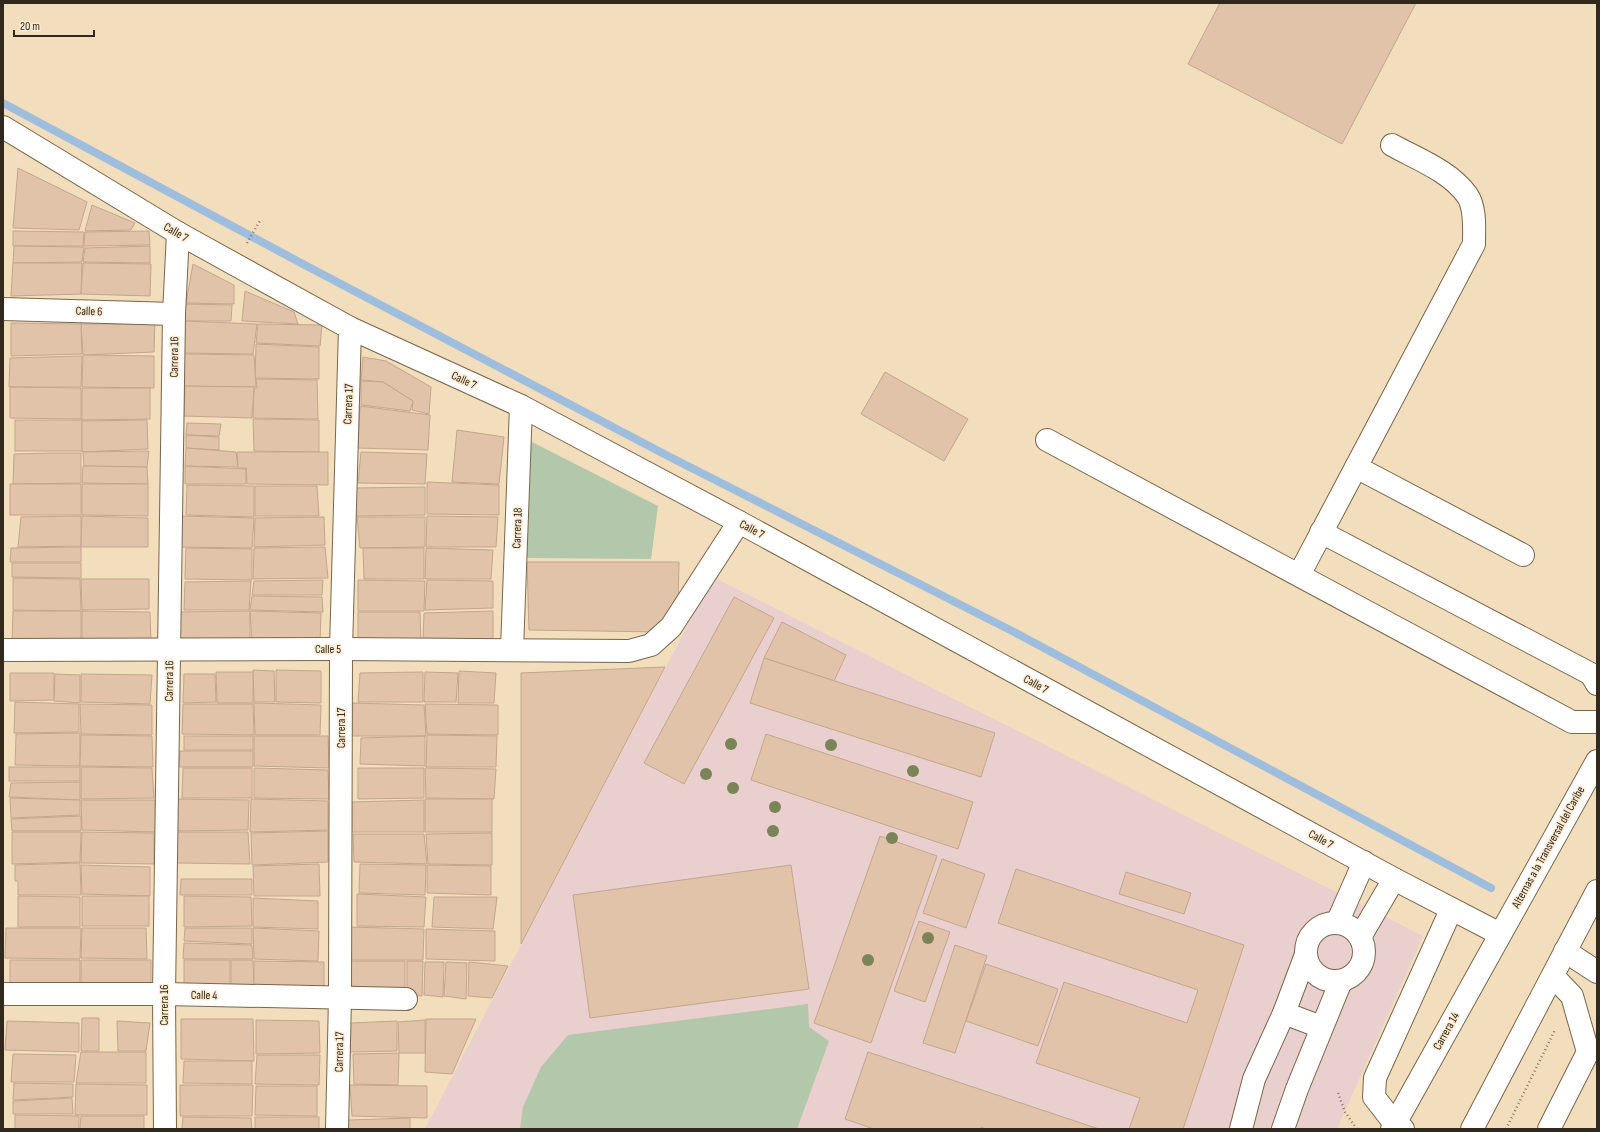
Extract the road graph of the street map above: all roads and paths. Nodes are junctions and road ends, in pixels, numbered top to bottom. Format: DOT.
graph roads {
  1 [pos="3,127"];
  2 [pos="1392,145"];
  3 [pos="178,234"];
  4 [pos="3,309"];
  5 [pos="174,314"];
  6 [pos="350,328"];
  7 [pos="521,406"];
  8 [pos="1047,440"];
  9 [pos="1356,467"];
  10 [pos="739,522"];
  11 [pos="1321,532"];
  12 [pos="1523,555"];
  13 [pos="1299,575"];
  14 [pos="341,649"];
  15 [pos="3,650"];
  16 [pos="169,650"];
  17 [pos="512,650"];
  18 [pos="1597,684"];
  19 [pos="1597,722"];
  20 [pos="1597,760"];
  21 [pos="1364,862"];
  22 [pos="1394,879"];
  23 [pos="1597,891"];
  24 [pos="1451,910"];
  25 [pos="1337,923"];
  26 [pos="1500,934"];
  27 [pos="1360,937"];
  28 [pos="1565,952"];
  29 [pos="1306,957"];
  30 [pos="1597,972"];
  31 [pos="1553,976"];
  32 [pos="1341,981"];
  33 [pos="3,994"];
  34 [pos="164,994"];
  35 [pos="1572,996"];
  36 [pos="340,998"];
  37 [pos="406,999"];
  38 [pos="1284,1013"];
  39 [pos="1321,1027"];
  40 [pos="1593,1054"];
  41 [pos="1338,1093"];
  42 [pos="1397,1127"];
  43 [pos="165,1129"];
  44 [pos="337,1129"];
  45 [pos="1241,1129"];
  46 [pos="1283,1129"];
  47 [pos="1357,1129"];
  48 [pos="1472,1129"];
  49 [pos="1506,1129"];
  50 [pos="1549,1129"];
  1 -- 3 [label="main road, Calle 7"];
  2 -- 9 [label="main road"];
  3 -- 5 [label="main road, Carrera 16"];
  3 -- 6 [label="main road, Calle 7"];
  4 -- 5 [label="main road, Calle 6"];
  5 -- 16 [label="main road, Carrera 16"];
  6 -- 7 [label="main road, Calle 7"];
  6 -- 14 [label="main road, Carrera 17"];
  7 -- 10 [label="main road, Calle 7"];
  7 -- 17 [label="main road, Carrera 18"];
  8 -- 13 [label="main road"];
  9 -- 11 [label="main road"];
  9 -- 12 [label="main road"];
  10 -- 17 [label="main road, Calle 5"];
  10 -- 21 [label="main road, Calle 7"];
  11 -- 13 [label="main road"];
  11 -- 18 [label="main road"];
  13 -- 19 [label="main road"];
  14 -- 16 [label="main road, Calle 5"];
  14 -- 17 [label="main road, Calle 5"];
  14 -- 36 [label="main road, Carrera 17"];
  15 -- 16 [label="main road, Calle 5"];
  16 -- 34 [label="main road, Carrera 16"];
  20 -- 26 [label="main road, Alternas a la Transversal del Caribe"];
  21 -- 22 [label="main road, Calle 7"];
  21 -- 25 [label="main road"];
  22 -- 24 [label="main road, Calle 7"];
  22 -- 27 [label="main road"];
  23 -- 28 [label="main road"];
  24 -- 26 [label="main road, Calle 7"];
  24 -- 42 [label="main road"];
  25 -- 27 [label="main road"];
  25 -- 29 [label="main road"];
  26 -- 42 [label="main road, Carrera 14"];
  27 -- 32 [label="main road"];
  28 -- 30 [label="main road"];
  28 -- 31 [label="main road"];
  29 -- 32 [label="main road"];
  29 -- 38 [label="main road"];
  31 -- 35 [label="main road"];
  31 -- 48 [label="main road"];
  32 -- 39 [label="main road"];
  33 -- 34 [label="main road, Calle 4"];
  34 -- 36 [label="main road, Calle 4"];
  34 -- 43 [label="main road, Carrera 16"];
  35 -- 40 [label="main road"];
  35 -- 49 [label="path"];
  36 -- 37 [label="main road, Calle 4"];
  36 -- 44 [label="main road, Carrera 17"];
  38 -- 39 [label="main road"];
  38 -- 45 [label="main road"];
  39 -- 46 [label="main road"];
  40 -- 50 [label="main road"];
  41 -- 47 [label="path"];
}
